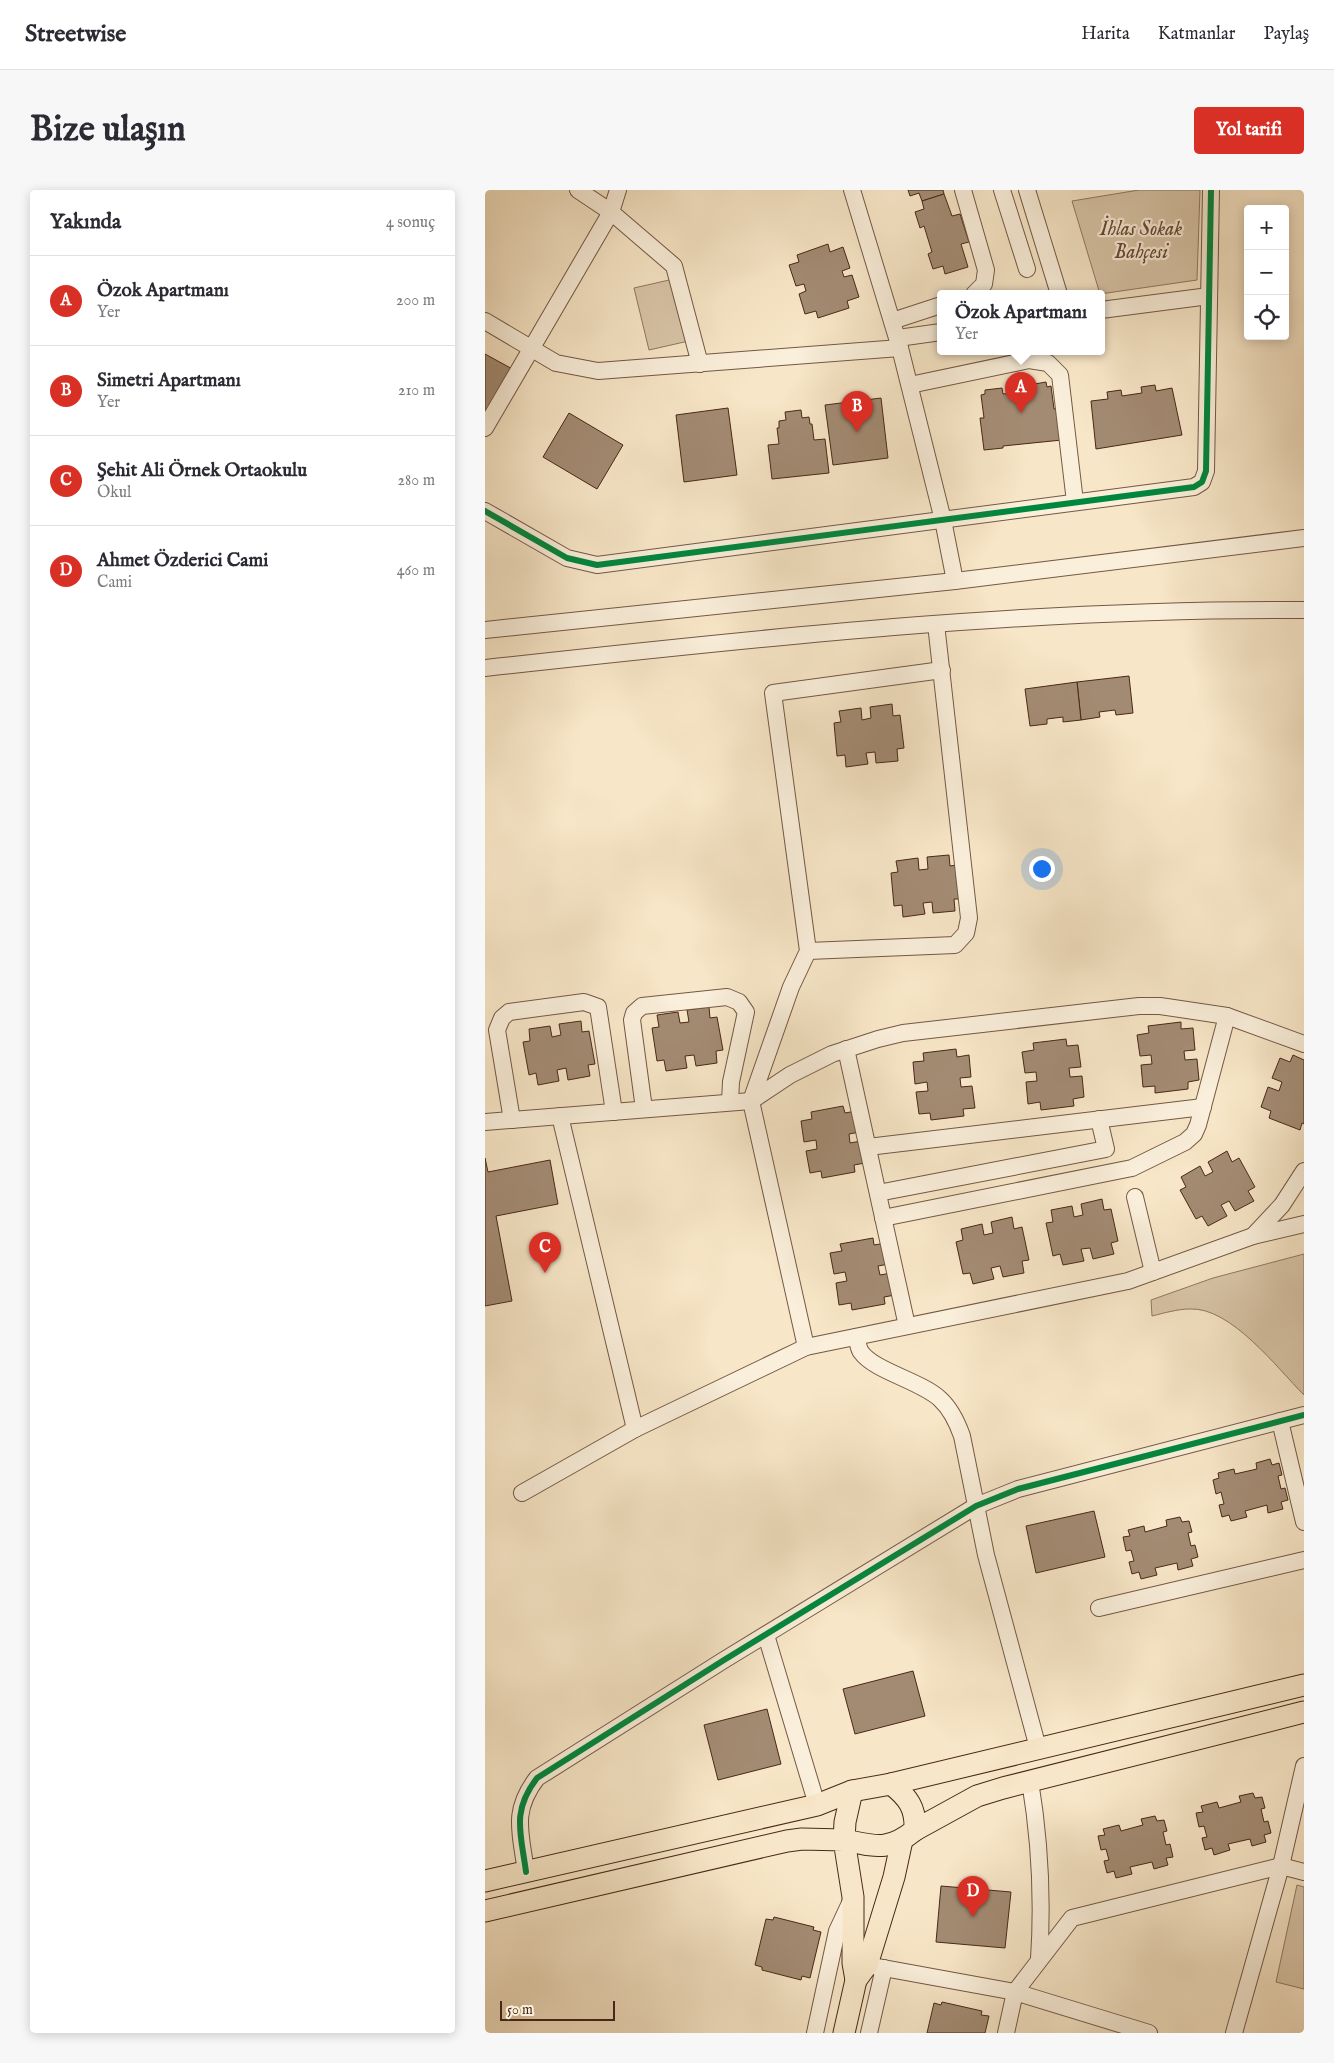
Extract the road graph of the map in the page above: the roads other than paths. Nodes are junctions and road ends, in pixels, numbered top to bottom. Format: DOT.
graph roads {
  1 [pos="578,190"];
  2 [pos="619,190"];
  3 [pos="852,190"];
  4 [pos="963,190"];
  5 [pos="1001,190"];
  6 [pos="1027,190"];
  7 [pos="1211,190"];
  8 [pos="611,212"];
  9 [pos="1027,269"];
  10 [pos="978,290"];
  11 [pos="1058,290"];
  12 [pos="1209,296"];
  13 [pos="937,306"];
  14 [pos="1105,309"];
  15 [pos="893,320"];
  16 [pos="485,321"];
  17 [pos="937,333"];
  18 [pos="899,343"];
  19 [pos="531,350"];
  20 [pos="700,364"];
  21 [pos="909,385"];
  22 [pos="485,428"];
  23 [pos="1075,502"];
  24 [pos="485,511"];
  25 [pos="943,520"];
  26 [pos="1304,538"];
  27 [pos="955,581"];
  28 [pos="1304,610"];
  29 [pos="936,624"];
  30 [pos="485,630"];
  31 [pos="485,668"];
  32 [pos="941,670"];
  33 [pos="808,951"];
  34 [pos="1227,1016"];
  35 [pos="1304,1044"];
  36 [pos="846,1048"];
  37 [pos="751,1101"];
  38 [pos="729,1102"];
  39 [pos="1203,1107"];
  40 [pos="644,1109"];
  41 [pos="614,1112"];
  42 [pos="560,1116"];
  43 [pos="1099,1119"];
  44 [pos="512,1120"];
  45 [pos="485,1122"];
  46 [pos="868,1147"];
  47 [pos="1304,1171"];
  48 [pos="878,1193"];
  49 [pos="1135,1197"];
  50 [pos="883,1218"];
  51 [pos="1304,1224"];
  52 [pos="1253,1236"];
  53 [pos="1153,1272"];
  54 [pos="907,1326"];
  55 [pos="856,1337"];
  56 [pos="806,1347"];
  57 [pos="1304,1416"];
  58 [pos="1281,1421"];
  59 [pos="635,1429"];
  60 [pos="522,1493"];
  61 [pos="976,1506"];
  62 [pos="1304,1522"];
  63 [pos="1304,1560"];
  64 [pos="1099,1608"];
  65 [pos="766,1635"];
  66 [pos="1304,1685"];
  67 [pos="1304,1712"];
  68 [pos="1038,1748"];
  69 [pos="1304,1766"];
  70 [pos="1029,1781"];
  71 [pos="891,1784"];
  72 [pos="852,1791"];
  73 [pos="817,1805"];
  74 [pos="908,1835"];
  75 [pos="844,1840"];
  76 [pos="1281,1866"];
  77 [pos="526,1872"];
  78 [pos="1304,1872"];
  79 [pos="485,1881"];
  80 [pos="853,1897"];
  81 [pos="485,1911"];
  82 [pos="1039,1959"];
  83 [pos="869,1971"];
  84 [pos="1015,1992"];
  85 [pos="815,2033"];
  86 [pos="844,2033"];
  87 [pos="869,2033"];
  88 [pos="1006,2033"];
  89 [pos="1149,2033"];
  90 [pos="1234,2033"];
  1 -- 8 [label="street"];
  2 -- 8 [label="street"];
  3 -- 15 [label="street"];
  4 -- 10 [label="street"];
  5 -- 9 [label="street"];
  6 -- 11 [label="street"];
  7 -- 12 [label="street"];
  8 -- 19 [label="street"];
  8 -- 20 [label="street"];
  12 -- 14 [label="street"];
  12 -- 23 [label="street"];
  13 -- 15 [label="street"];
  15 -- 18 [label="street"];
  16 -- 19 [label="street"];
  17 -- 18 [label="street"];
  18 -- 20 [label="street"];
  18 -- 21 [label="street"];
  19 -- 20 [label="street"];
  19 -- 22 [label="street"];
  21 -- 23 [label="street"];
  21 -- 25 [label="street"];
  23 -- 25 [label="street"];
  24 -- 25 [label="street"];
  25 -- 27 [label="street"];
  26 -- 27 [label="street"];
  27 -- 30 [label="street"];
  28 -- 29 [label="street"];
  29 -- 31 [label="street"];
  29 -- 32 [label="street"];
  32 -- 33 [label="street"];
  32 -- 33 [label="street"];
  33 -- 37 [label="street"];
  34 -- 35 [label="street"];
  34 -- 36 [label="street"];
  34 -- 39 [label="street"];
  36 -- 37 [label="street"];
  36 -- 46 [label="street"];
  37 -- 38 [label="street"];
  37 -- 56 [label="street"];
  38 -- 40 [label="street"];
  38 -- 40 [label="street"];
  39 -- 43 [label="street"];
  39 -- 50 [label="street"];
  40 -- 41 [label="street"];
  41 -- 42 [label="street"];
  41 -- 44 [label="street"];
  42 -- 44 [label="street"];
  42 -- 59 [label="street"];
  43 -- 46 [label="street"];
  43 -- 48 [label="street"];
  44 -- 45 [label="street"];
  46 -- 48 [label="street"];
  47 -- 52 [label="street"];
  48 -- 50 [label="street"];
  49 -- 53 [label="street"];
  50 -- 54 [label="street"];
  51 -- 52 [label="street"];
  52 -- 53 [label="street"];
  53 -- 54 [label="street"];
  54 -- 55 [label="street"];
  55 -- 56 [label="street"];
  55 -- 61 [label="street"];
  56 -- 59 [label="street"];
  57 -- 58 [label="street"];
  58 -- 61 [label="street"];
  58 -- 62 [label="street"];
  59 -- 60 [label="street"];
  61 -- 65 [label="street"];
  61 -- 68 [label="street"];
  63 -- 64 [label="street"];
  65 -- 73 [label="street"];
  65 -- 77 [label="street"];
  66 -- 68 [label="main road"];
  67 -- 70 [label="main road"];
  68 -- 71 [label="main road"];
  69 -- 76 [label="street"];
  70 -- 74 [label="main road"];
  70 -- 82 [label="street"];
  71 -- 72 [label="main road"];
  71 -- 74 [label="main road"];
  72 -- 73 [label="main road"];
  72 -- 75 [label="main road"];
  73 -- 77 [label="main road"];
  74 -- 75 [label="main road"];
  74 -- 83 [label="main road"];
  75 -- 80 [label="main road"];
  75 -- 81 [label="main road"];
  76 -- 78 [label="street"];
  76 -- 82 [label="street"];
  76 -- 90 [label="street"];
  77 -- 79 [label="main road"];
  80 -- 83 [label="main road"];
  80 -- 85 [label="street"];
  82 -- 84 [label="street"];
  83 -- 84 [label="street"];
  83 -- 86 [label="main road"];
  83 -- 87 [label="street"];
  84 -- 88 [label="street"];
  84 -- 89 [label="street"];
}
